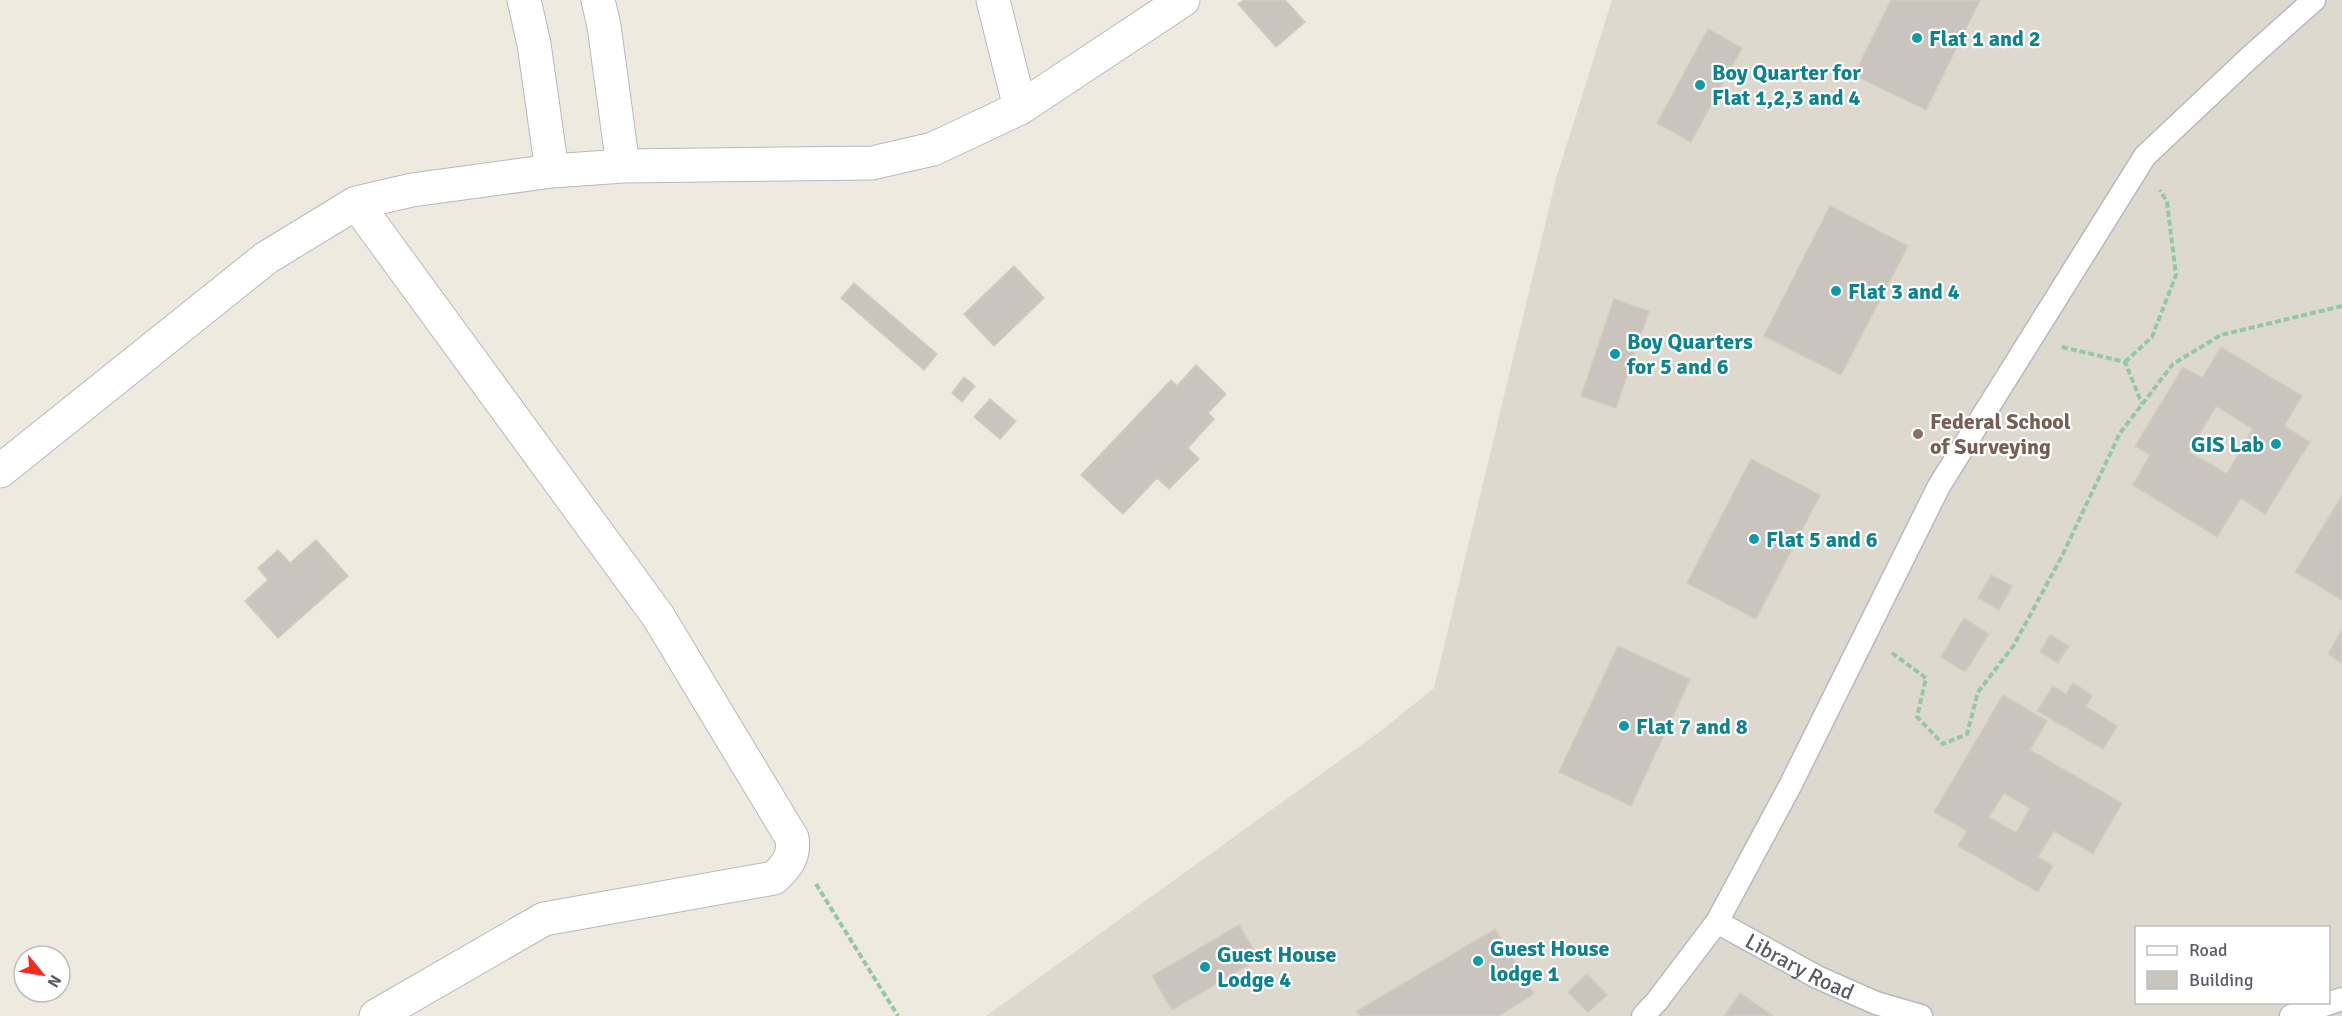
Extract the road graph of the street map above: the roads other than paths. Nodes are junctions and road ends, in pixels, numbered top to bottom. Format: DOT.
graph roads {
  1 [pos="524,0"];
  2 [pos="598,0"];
  3 [pos="993,0"];
  4 [pos="1183,0"];
  5 [pos="2314,0"];
  6 [pos="1020,108"];
  7 [pos="623,166"];
  8 [pos="552,171"];
  9 [pos="356,203"];
  10 [pos="0,471"];
  11 [pos="1717,922"];
  12 [pos="2327,1004"];
  13 [pos="375,1016"];
  14 [pos="1643,1016"];
  15 [pos="1921,1016"];
  16 [pos="2292,1016"];
  1 -- 8 [label="street"];
  2 -- 7 [label="street"];
  3 -- 6 [label="street"];
  4 -- 6 [label="street"];
  5 -- 11 [label="lane"];
  6 -- 7 [label="street"];
  7 -- 8 [label="street"];
  8 -- 9 [label="street"];
  9 -- 10 [label="street"];
  9 -- 13 [label="street"];
  11 -- 14 [label="lane"];
  11 -- 15 [label="lane, Library Road"];
  12 -- 16 [label="lane"];
}
